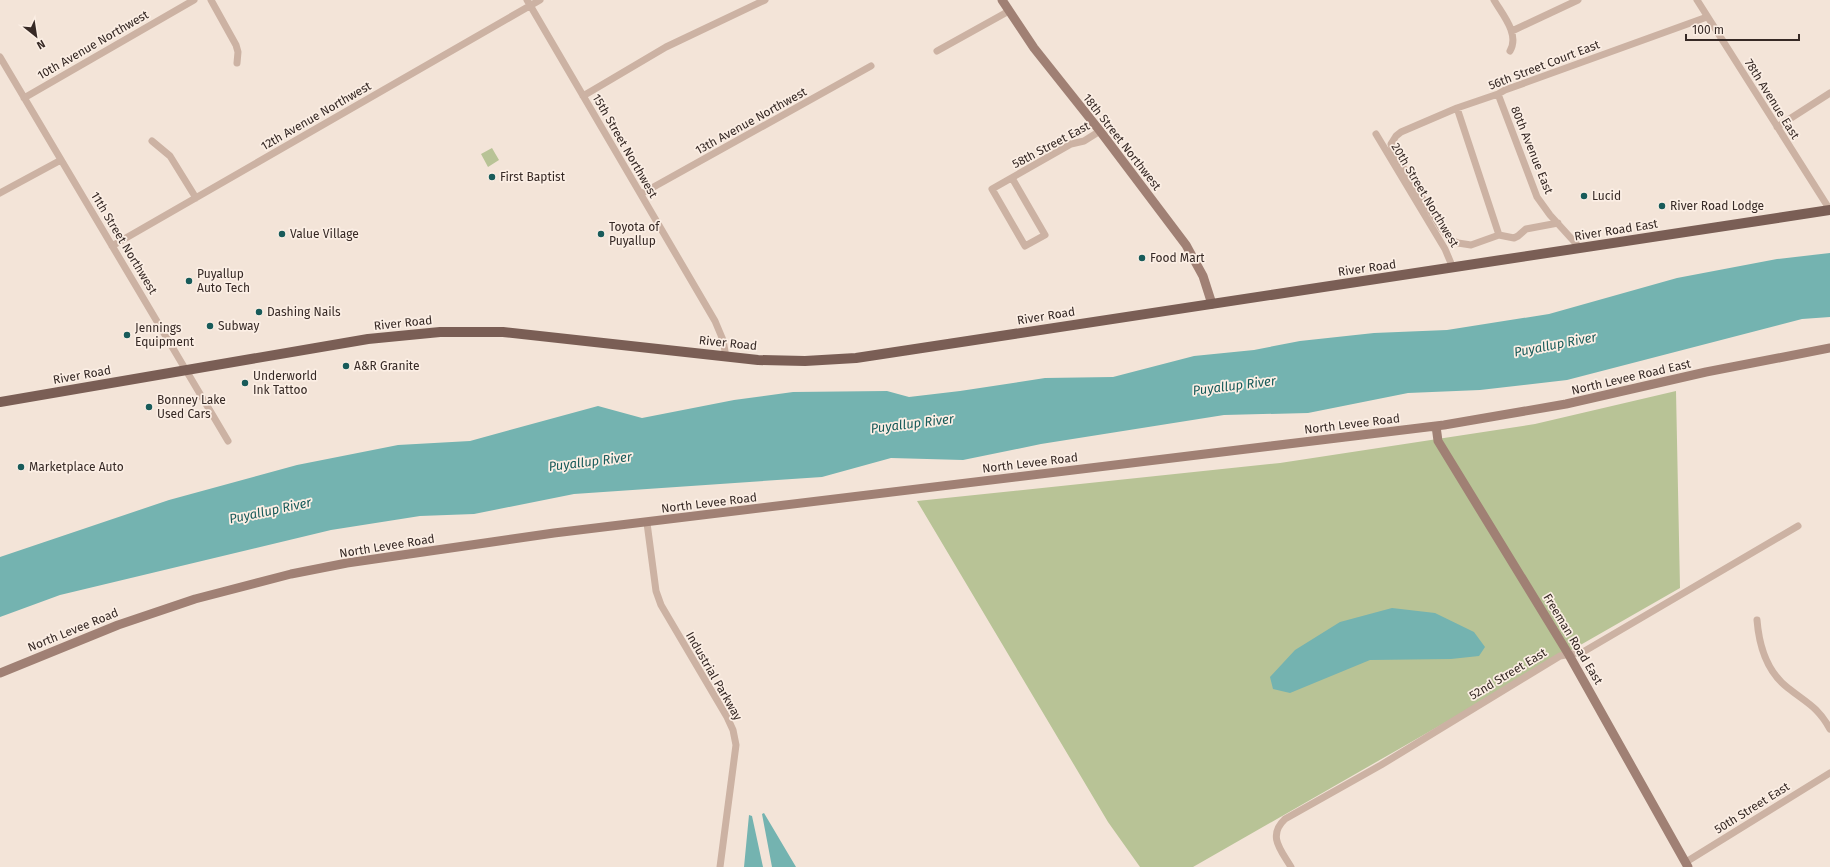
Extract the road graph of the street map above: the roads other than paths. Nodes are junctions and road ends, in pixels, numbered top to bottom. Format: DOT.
graph roads {
  1 [pos="194,0"];
  2 [pos="210,0"];
  3 [pos="540,0"];
  4 [pos="765,0"];
  5 [pos="1002,0"];
  6 [pos="1494,0"];
  7 [pos="1578,0"];
  8 [pos="1697,0"];
  9 [pos="528,2"];
  10 [pos="1009,11"];
  11 [pos="1707,16"];
  12 [pos="1512,31"];
  13 [pos="937,51"];
  14 [pos="1510,51"];
  15 [pos="0,57"];
  16 [pos="237,63"];
  17 [pos="871,66"];
  18 [pos="1830,93"];
  19 [pos="1498,94"];
  20 [pos="583,96"];
  21 [pos="24,98"];
  22 [pos="1457,108"];
  23 [pos="1777,127"];
  24 [pos="1100,130"];
  25 [pos="1376,134"];
  26 [pos="152,141"];
  27 [pos="61,160"];
  28 [pos="1012,178"];
  29 [pos="0,193"];
  30 [pos="641,194"];
  31 [pos="196,198"];
  32 [pos="1830,210"];
  33 [pos="1558,223"];
  34 [pos="1499,235"];
  35 [pos="112,246"];
  36 [pos="1580,248"];
  37 [pos="1453,268"];
  38 [pos="1212,304"];
  39 [pos="1830,348"];
  40 [pos="726,357"];
  41 [pos="186,370"];
  42 [pos="0,402"];
  43 [pos="1436,426"];
  44 [pos="228,441"];
  45 [pos="647,523"];
  46 [pos="1798,526"];
  47 [pos="1757,620"];
  48 [pos="1569,655"];
  49 [pos="0,673"];
  50 [pos="1830,729"];
  51 [pos="1830,773"];
  52 [pos="1687,865"];
  53 [pos="720,867"];
  54 [pos="1291,867"];
  1 -- 21 [label="street, 10th Avenue Northwest"];
  2 -- 16 [label="street"];
  3 -- 9 [label="street, 12th Avenue Northwest"];
  4 -- 20 [label="street"];
  5 -- 10 [label="street, 18th Street Northwest"];
  6 -- 12 [label="street"];
  7 -- 12 [label="street"];
  8 -- 11 [label="street, 78th Avenue East"];
  9 -- 20 [label="street, 15th Street Northwest"];
  9 -- 31 [label="street, 12th Avenue Northwest"];
  10 -- 13 [label="street"];
  10 -- 24 [label="street, 18th Street Northwest"];
  11 -- 19 [label="street, 56th Street Court East"];
  11 -- 23 [label="street, 78th Avenue East"];
  12 -- 14 [label="street"];
  15 -- 21 [label="street, 11th Street Northwest"];
  17 -- 30 [label="street, 13th Avenue Northwest"];
  18 -- 23 [label="street"];
  19 -- 22 [label="street, 56th Street Court East"];
  19 -- 33 [label="street, 80th Avenue East"];
  20 -- 30 [label="street, 15th Street Northwest"];
  21 -- 27 [label="street, 11th Street Northwest"];
  22 -- 34 [label="street"];
  22 -- 34 [label="street, 56th Street Court East"];
  23 -- 32 [label="street, 78th Avenue East"];
  24 -- 28 [label="street, 58th Street East"];
  24 -- 38 [label="street, 18th Street Northwest"];
  25 -- 37 [label="street, 20th Street Northwest"];
  26 -- 31 [label="street"];
  27 -- 29 [label="street"];
  27 -- 35 [label="street, 11th Street Northwest"];
  28 -- 28 [label="street, 58th Street East"];
  30 -- 40 [label="street, 15th Street Northwest"];
  31 -- 35 [label="street, 12th Avenue Northwest"];
  32 -- 36 [label="main road, River Road East"];
  33 -- 34 [label="street"];
  33 -- 36 [label="street, 80th Avenue East"];
  35 -- 41 [label="street, 11th Street Northwest"];
  36 -- 37 [label="main road, River Road East"];
  37 -- 38 [label="main road, River Road"];
  38 -- 40 [label="main road, River Road"];
  39 -- 43 [label="street, North Levee Road East"];
  40 -- 41 [label="main road, River Road"];
  41 -- 42 [label="main road, River Road"];
  41 -- 44 [label="street, 11th Street Northwest"];
  43 -- 45 [label="street, North Levee Road"];
  43 -- 48 [label="street, Freeman Road East"];
  45 -- 49 [label="street, North Levee Road"];
  45 -- 53 [label="street, Industrial Parkway"];
  46 -- 48 [label="street, 52nd Street East"];
  47 -- 50 [label="street"];
  48 -- 52 [label="street, Freeman Road East"];
  48 -- 54 [label="street, 52nd Street East"];
  51 -- 52 [label="street, 50th Street East"];
}
